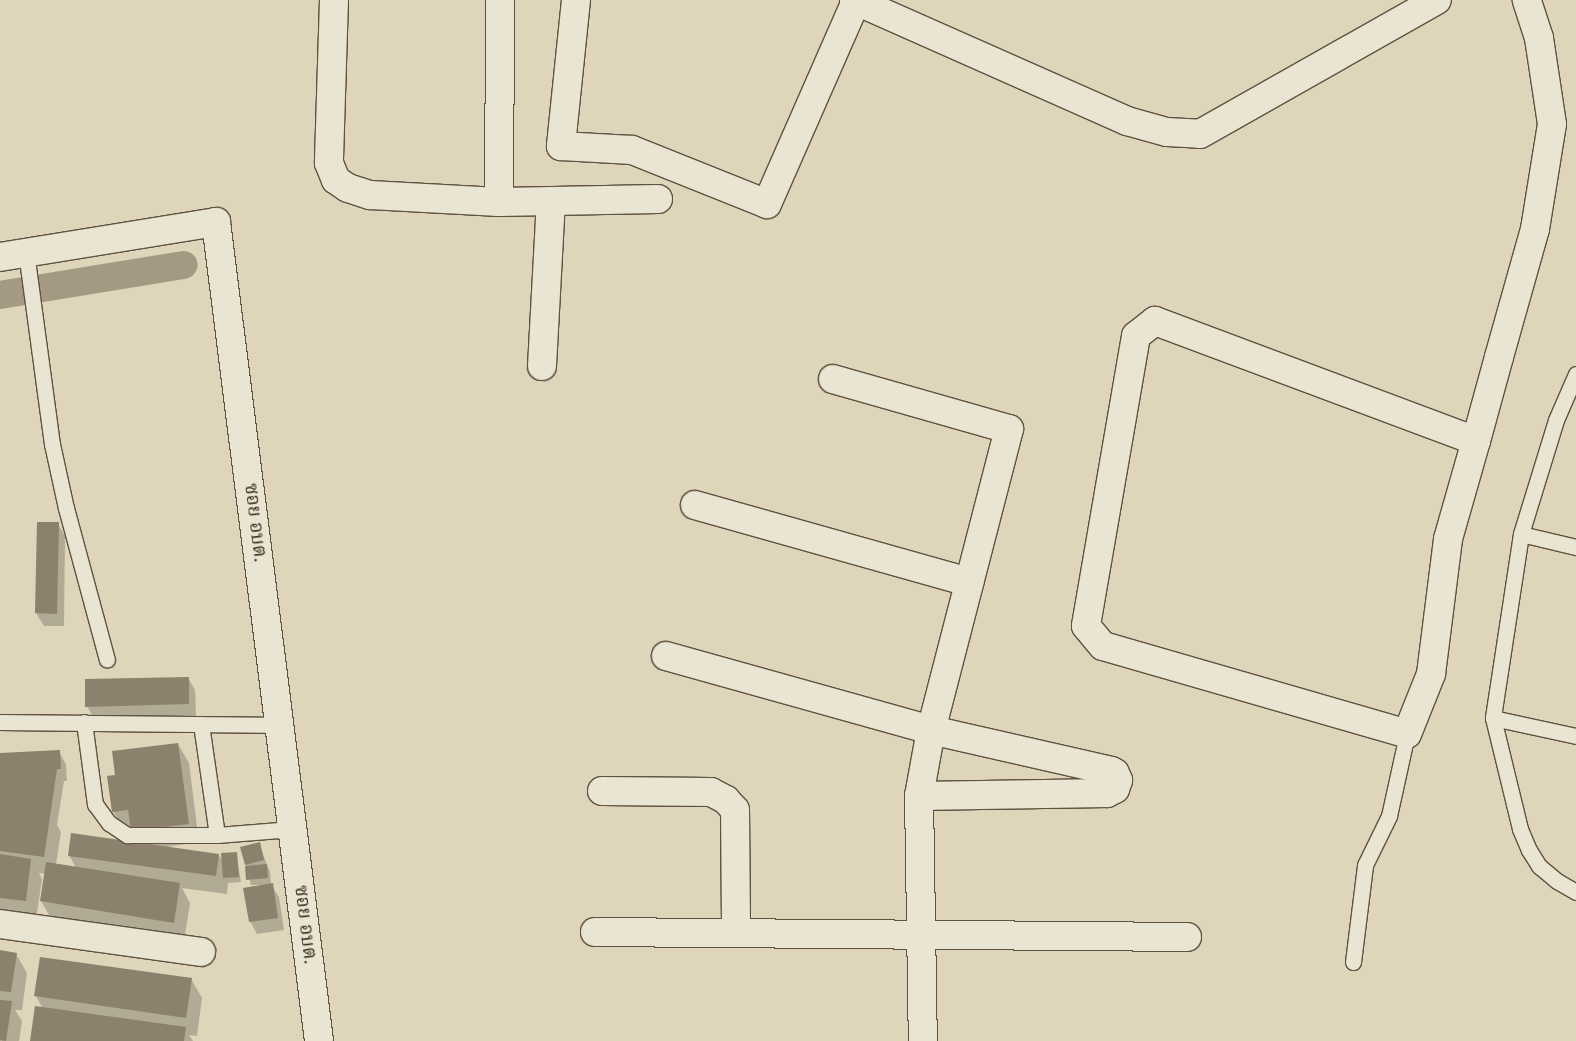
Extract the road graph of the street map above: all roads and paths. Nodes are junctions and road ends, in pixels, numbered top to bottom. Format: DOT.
graph roads {
  1 [pos="334,0"];
  2 [pos="500,0"];
  3 [pos="576,0"];
  4 [pos="1437,0"];
  5 [pos="1526,0"];
  6 [pos="855,1"];
  7 [pos="658,199"];
  8 [pos="551,201"];
  9 [pos="499,202"];
  10 [pos="26,252"];
  11 [pos="0,257"];
  12 [pos="542,366"];
  13 [pos="1576,374"];
  14 [pos="833,379"];
  15 [pos="1476,441"];
  16 [pos="695,505"];
  17 [pos="1521,534"];
  18 [pos="1576,547"];
  19 [pos="969,582"];
  20 [pos="666,656"];
  21 [pos="107,660"];
  22 [pos="1493,718"];
  23 [pos="0,722"];
  24 [pos="84,722"];
  25 [pos="201,724"];
  26 [pos="280,725"];
  27 [pos="931,730"];
  28 [pos="1407,734"];
  29 [pos="1576,736"];
  30 [pos="602,791"];
  31 [pos="919,796"];
  32 [pos="292,829"];
  33 [pos="217,835"];
  34 [pos="1576,892"];
  35 [pos="0,924"];
  36 [pos="595,932"];
  37 [pos="736,933"];
  38 [pos="922,933"];
  39 [pos="1186,937"];
  40 [pos="201,952"];
  41 [pos="1353,962"];
  42 [pos="319,1041"];
  43 [pos="923,1041"];
  1 -- 9 [label="street"];
  2 -- 9 [label="street"];
  3 -- 6 [label="street"];
  4 -- 6 [label="street"];
  5 -- 15 [label="street"];
  7 -- 8 [label="street"];
  8 -- 9 [label="street"];
  8 -- 12 [label="street"];
  10 -- 11 [label="street, ซอย อบต."];
  10 -- 21 [label="lane"];
  10 -- 26 [label="street, ซอย อบต."];
  13 -- 17 [label="lane"];
  14 -- 19 [label="street"];
  15 -- 28 [label="street"];
  15 -- 28 [label="street"];
  16 -- 19 [label="street"];
  17 -- 18 [label="lane"];
  17 -- 22 [label="lane"];
  19 -- 27 [label="street"];
  20 -- 27 [label="street"];
  22 -- 29 [label="lane"];
  22 -- 34 [label="lane"];
  23 -- 24 [label="lane"];
  24 -- 25 [label="lane"];
  24 -- 33 [label="lane"];
  25 -- 26 [label="lane"];
  25 -- 33 [label="lane"];
  26 -- 32 [label="street, ซอย อบต."];
  27 -- 31 [label="street"];
  27 -- 31 [label="street"];
  28 -- 41 [label="lane"];
  30 -- 37 [label="street"];
  31 -- 38 [label="street"];
  32 -- 33 [label="lane"];
  32 -- 42 [label="street, ซอย อบต."];
  35 -- 40 [label="street"];
  36 -- 37 [label="street"];
  37 -- 38 [label="street"];
  38 -- 39 [label="street"];
  38 -- 43 [label="street"];
}
